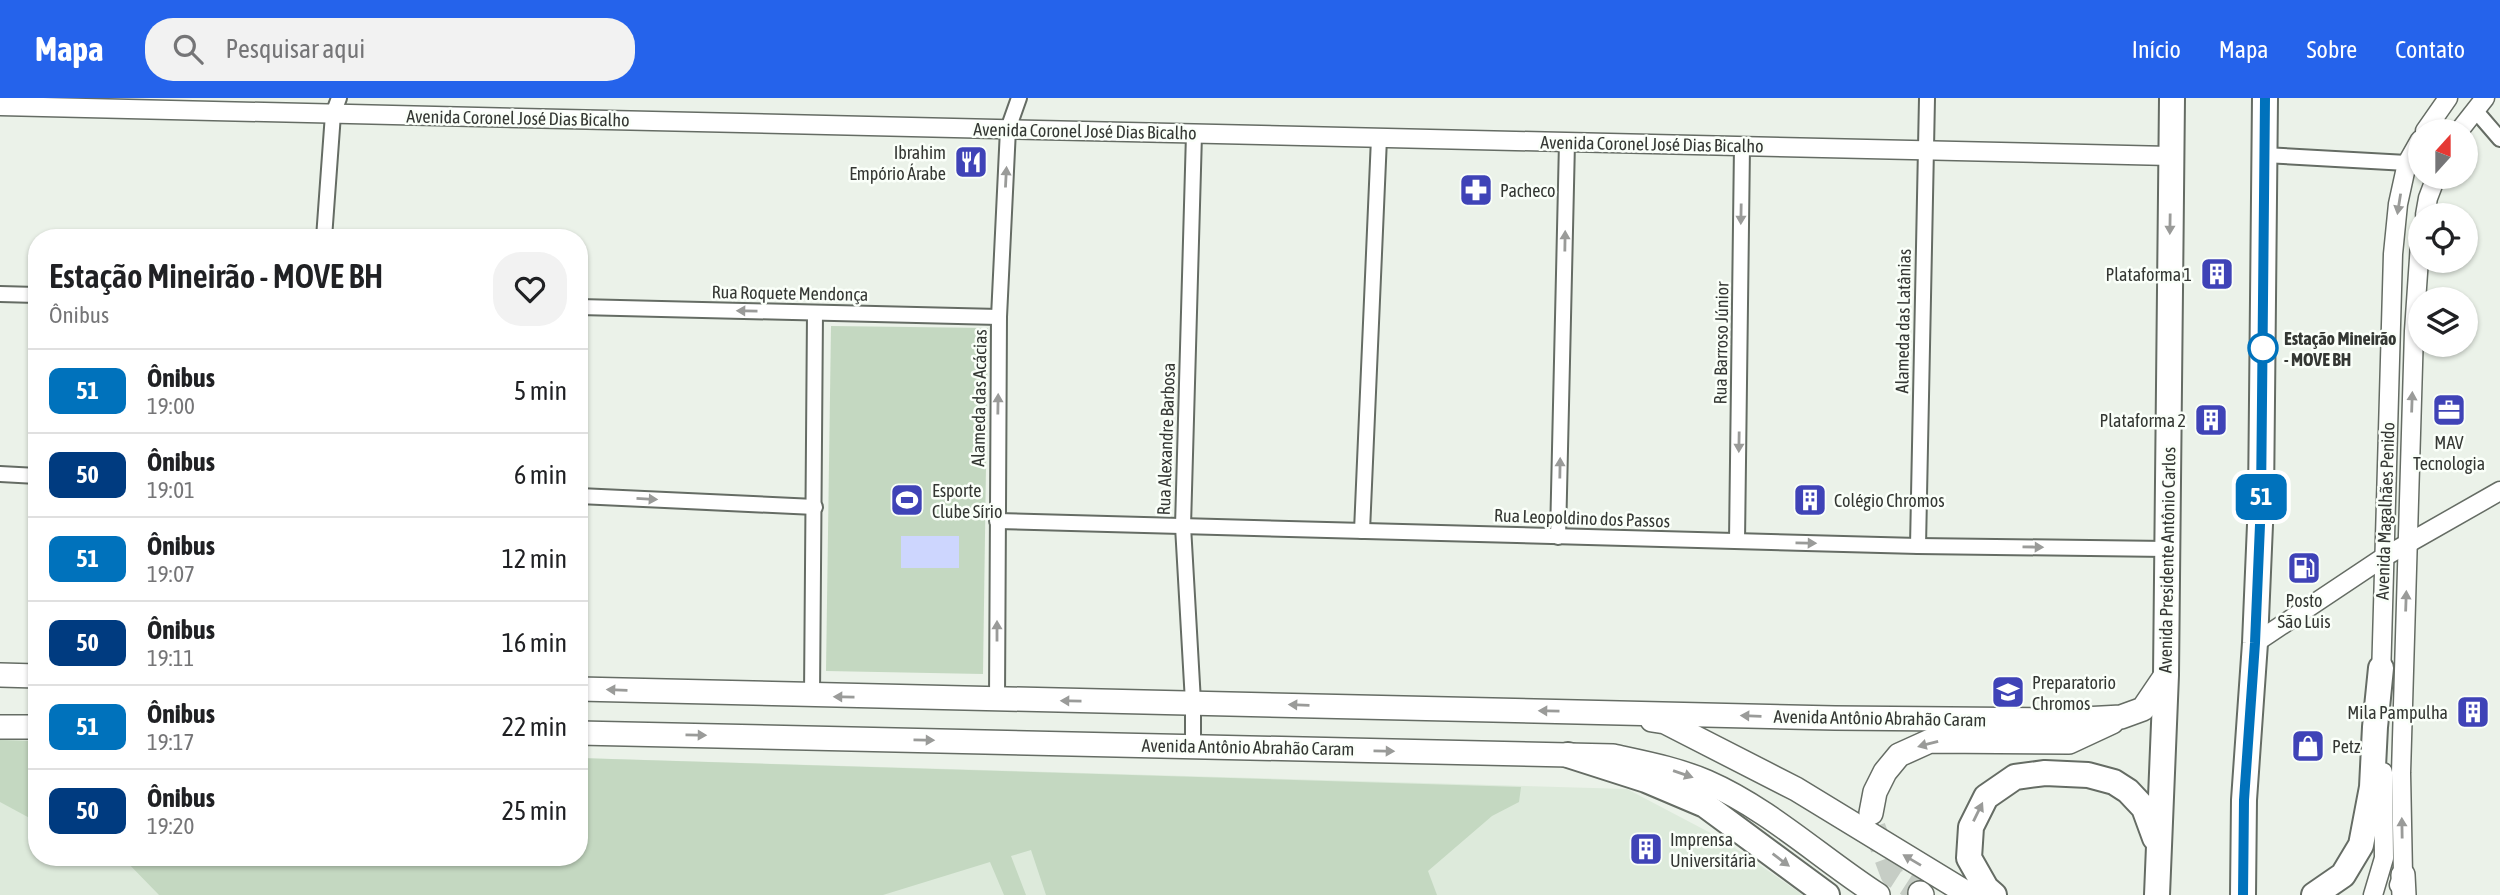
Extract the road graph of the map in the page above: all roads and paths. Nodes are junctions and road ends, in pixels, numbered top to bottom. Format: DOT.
graph roads {
  1 [pos="1019,98"];
  2 [pos="1927,98"];
  3 [pos="2172,98"];
  4 [pos="2265,98"];
  5 [pos="2448,98"];
  6 [pos="2480,104"];
  7 [pos="0,106"];
  8 [pos="336,106"];
  9 [pos="2433,119"];
  10 [pos="2468,119"];
  11 [pos="1008,129"];
  12 [pos="1194,134"];
  13 [pos="1379,138"];
  14 [pos="2500,139"];
  15 [pos="1567,142"];
  16 [pos="1742,146"];
  17 [pos="1927,150"];
  18 [pos="2264,155"];
  19 [pos="2171,156"];
  20 [pos="2407,163"];
  21 [pos="325,229"];
  22 [pos="2418,273"];
  23 [pos="0,294"];
  24 [pos="28,295"];
  25 [pos="588,307"];
  26 [pos="815,313"];
  27 [pos="999,317"];
  28 [pos="0,474"];
  29 [pos="28,476"];
  30 [pos="2500,492"];
  31 [pos="588,496"];
  32 [pos="815,507"];
  33 [pos="997,521"];
  34 [pos="1183,526"];
  35 [pos="1362,531"];
  36 [pos="1558,537"];
  37 [pos="1737,541"];
  38 [pos="2408,544"];
  39 [pos="1917,546"];
  40 [pos="2167,550"];
  41 [pos="2384,557"];
  42 [pos="2255,643"];
  43 [pos="2381,668"];
  44 [pos="0,675"];
  45 [pos="2166,675"];
  46 [pos="28,676"];
  47 [pos="588,689"];
  48 [pos="812,696"];
  49 [pos="997,700"];
  50 [pos="1193,702"];
  51 [pos="1617,712"];
  52 [pos="2121,717"];
  53 [pos="0,727"];
  54 [pos="28,727"];
  55 [pos="588,733"];
  56 [pos="1193,746"];
  57 [pos="1568,755"];
  58 [pos="1871,813"];
  59 [pos="2157,844"];
  60 [pos="2401,888"];
  61 [pos="2375,890"];
  62 [pos="2246,893"];
  63 [pos="1827,895"];
  64 [pos="1878,895"];
  65 [pos="1970,895"];
  66 [pos="1994,895"];
  67 [pos="2157,895"];
  68 [pos="2314,895"];
  1 -- 11 [label="street, Alameda das Acácias"];
  2 -- 17 [label="street, Alameda das Latânias"];
  3 -- 19 [label="highway, Avenida Presidente Antônio Carlos"];
  4 -- 18 [label="highway"];
  5 -- 9 [label="street"];
  6 -- 10 [label="street"];
  6 -- 14 [label="street"];
  7 -- 8 [label="street, Avenida Coronel José Dias Bicalho"];
  8 -- 11 [label="street, Avenida Coronel José Dias Bicalho"];
  8 -- 21 [label="street"];
  11 -- 12 [label="street, Avenida Coronel José Dias Bicalho"];
  27 -- 11 [label="street, Alameda das Acácias, one-way"];
  12 -- 13 [label="street, Avenida Coronel José Dias Bicalho"];
  12 -- 34 [label="street, Rua Alexandre Barbosa"];
  13 -- 15 [label="street, Avenida Coronel José Dias Bicalho"];
  13 -- 35 [label="street"];
  15 -- 16 [label="street, Avenida Coronel José Dias Bicalho"];
  36 -- 15 [label="street, one-way"];
  16 -- 17 [label="street, Avenida Coronel José Dias Bicalho"];
  16 -- 37 [label="street, Rua Barroso Júnior, one-way"];
  17 -- 19 [label="street, Avenida Coronel José Dias Bicalho"];
  17 -- 39 [label="street, Alameda das Latânias"];
  18 -- 20 [label="street"];
  18 -- 42 [label="highway"];
  19 -- 40 [label="highway, Avenida Presidente Antônio Carlos, one-way"];
  20 -- 41 [label="street, Avenida Magalhães Penido, one-way"];
  38 -- 22 [label="street, Avenida Magalhães Penido, one-way"];
  23 -- 24 [label="street"];
  26 -- 25 [label="street, Rua Roquete Mendonça, one-way"];
  26 -- 27 [label="street, Rua Roquete Mendonça"];
  26 -- 32 [label="street"];
  33 -- 27 [label="street, Alameda das Acácias, one-way"];
  28 -- 29 [label="street"];
  30 -- 38 [label="street"];
  31 -- 32 [label="street, one-way"];
  32 -- 48 [label="street"];
  33 -- 34 [label="street, Rua Leopoldino dos Passos"];
  49 -- 33 [label="street, Alameda das Acácias, one-way"];
  34 -- 35 [label="street, Rua Leopoldino dos Passos"];
  34 -- 50 [label="street, Rua Alexandre Barbosa"];
  35 -- 36 [label="street, Rua Leopoldino dos Passos"];
  36 -- 37 [label="street, Rua Leopoldino dos Passos"];
  37 -- 39 [label="street, Rua Leopoldino dos Passos, one-way"];
  38 -- 41 [label="street"];
  60 -- 38 [label="street, Avenida Magalhães Penido, one-way"];
  39 -- 40 [label="street, Rua Leopoldino dos Passos, one-way"];
  40 -- 45 [label="highway, Avenida Presidente Antônio Carlos"];
  41 -- 42 [label="street"];
  41 -- 43 [label="street, Avenida Magalhães Penido"];
  42 -- 62 [label="highway"];
  43 -- 61 [label="street, Avenida Magalhães Penido"];
  43 -- 68 [label="highway"];
  44 -- 46 [label="main road"];
  45 -- 52 [label="main road, Avenida Antônio Abrahão Caram"];
  45 -- 59 [label="highway, Avenida Presidente Antônio Carlos"];
  48 -- 47 [label="main road, Avenida Antônio Abrahão Caram, one-way"];
  49 -- 48 [label="main road, Avenida Antônio Abrahão Caram, one-way"];
  50 -- 49 [label="main road, Avenida Antônio Abrahão Caram, one-way"];
  51 -- 50 [label="main road, Avenida Antônio Abrahão Caram, one-way"];
  50 -- 56 [label="street, Rua Alexandre Barbosa"];
  52 -- 51 [label="main road, Avenida Antônio Abrahão Caram, one-way"];
  65 -- 51 [label="main road, Avenida Antônio Abrahão Caram, one-way"];
  52 -- 58 [label="main road, one-way"];
  53 -- 54 [label="main road"];
  55 -- 56 [label="main road, Avenida Antônio Abrahão Caram, one-way"];
  56 -- 57 [label="main road, Avenida Antônio Abrahão Caram, one-way"];
  57 -- 63 [label="highway, one-way"];
  57 -- 64 [label="main road, Avenida Antônio Abrahão Caram, one-way"];
  66 -- 59 [label="highway, one-way"];
  59 -- 67 [label="highway, Avenida Presidente Antônio Carlos"];
}
